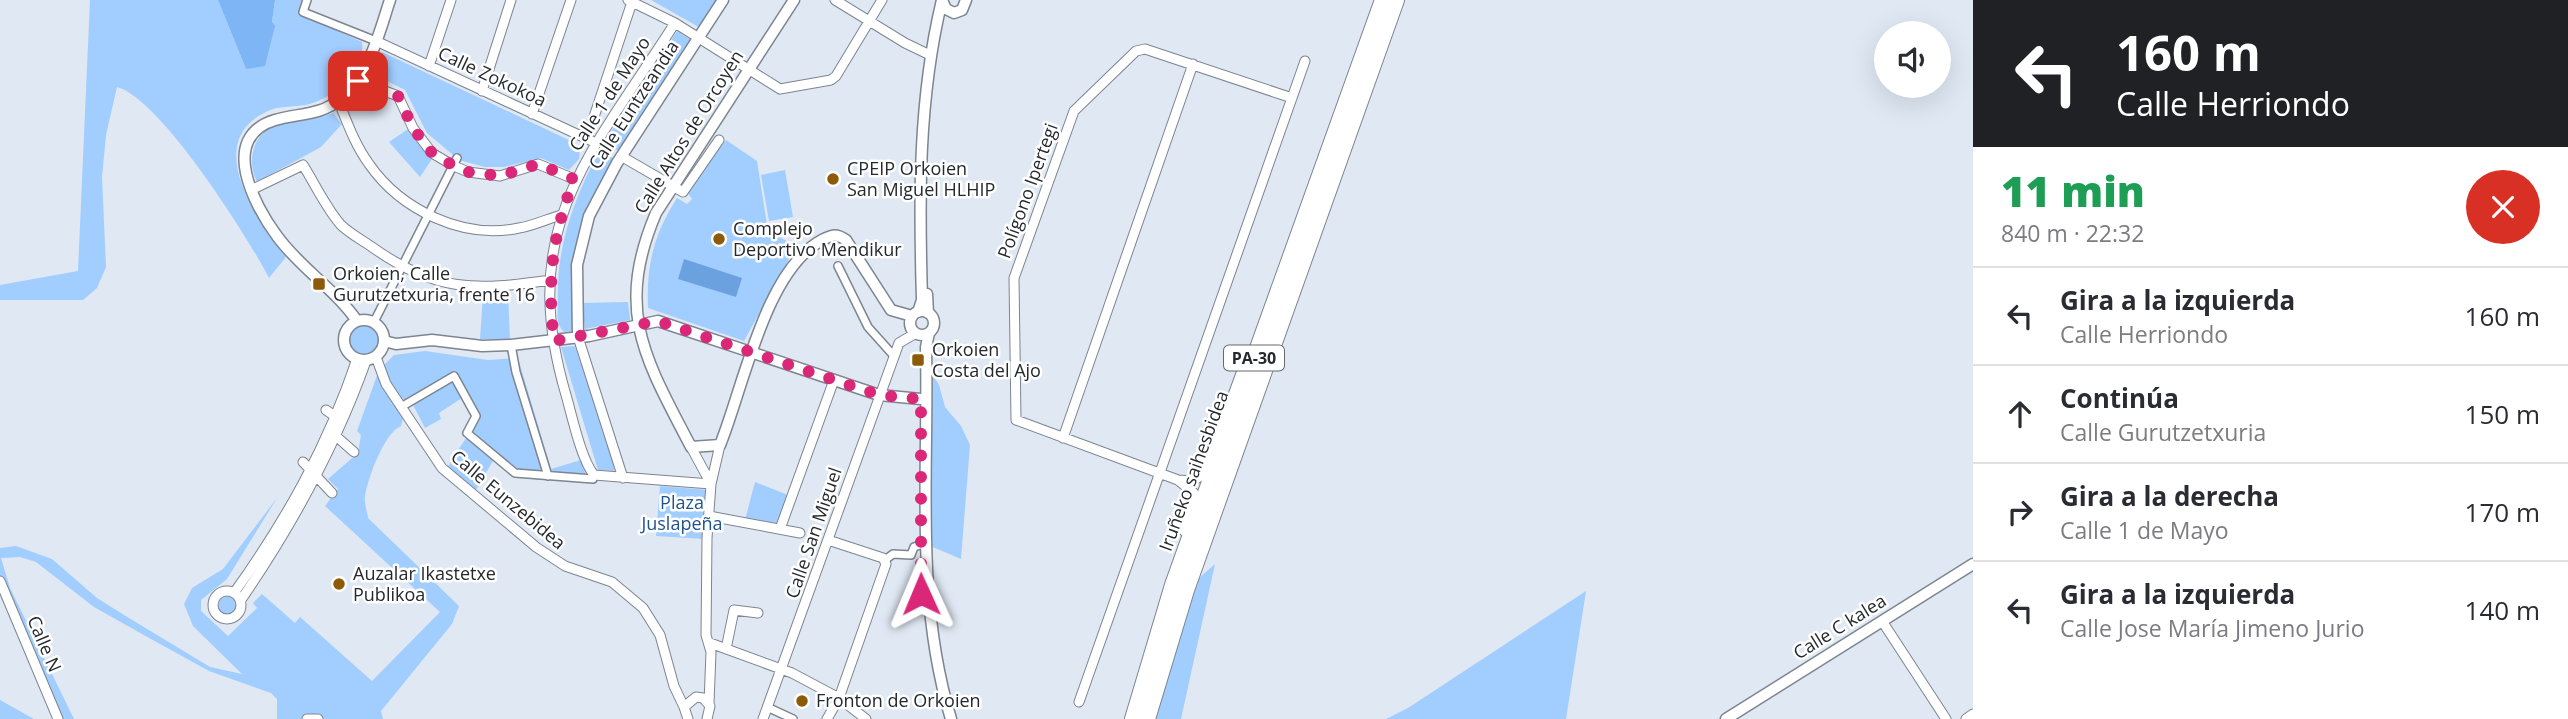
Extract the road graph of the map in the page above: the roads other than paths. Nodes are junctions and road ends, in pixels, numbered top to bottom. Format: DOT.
graph roads {
  1 [pos="307,0"];
  2 [pos="390,0"];
  3 [pos="451,0"];
  4 [pos="511,0"];
  5 [pos="570,0"];
  6 [pos="723,0"];
  7 [pos="794,0"];
  8 [pos="835,0"];
  9 [pos="882,0"];
  10 [pos="942,0"];
  11 [pos="966,0"];
  12 [pos="1383,0"];
  13 [pos="1396,0"];
  14 [pos="630,1"];
  15 [pos="949,12"];
  16 [pos="675,23"];
  17 [pos="871,23"];
  18 [pos="698,39"];
  19 [pos="376,41"];
  20 [pos="930,55"];
  21 [pos="1305,61"];
  22 [pos="1193,64"];
  23 [pos="429,66"];
  24 [pos="749,70"];
  25 [pos="358,81"];
  26 [pos="482,91"];
  27 [pos="1292,98"];
  28 [pos="338,100"];
  29 [pos="532,114"];
  30 [pos="591,140"];
  31 [pos="719,140"];
  32 [pos="621,156"];
  33 [pos="455,162"];
  34 [pos="574,179"];
  35 [pos="672,188"];
  36 [pos="251,190"];
  37 [pos="429,215"];
  38 [pos="561,215"];
  39 [pos="1290,257"];
  40 [pos="838,266"];
  41 [pos="401,267"];
  42 [pos="550,280"];
  43 [pos="919,313"];
  44 [pos="357,321"];
  45 [pos="374,323"];
  46 [pos="638,326"];
  47 [pos="921,333"];
  48 [pos="578,337"];
  49 [pos="384,341"];
  50 [pos="554,341"];
  51 [pos="511,345"];
  52 [pos="749,352"];
  53 [pos="894,356"];
  54 [pos="366,359"];
  55 [pos="834,380"];
  56 [pos="879,395"];
  57 [pos="921,399"];
  58 [pos="401,407"];
  59 [pos="326,410"];
  60 [pos="336,417"];
  61 [pos="337,437"];
  62 [pos="1063,438"];
  63 [pos="720,446"];
  64 [pos="691,447"];
  65 [pos="354,452"];
  66 [pos="303,462"];
  67 [pos="1159,473"];
  68 [pos="314,474"];
  69 [pos="594,475"];
  70 [pos="548,476"];
  71 [pos="623,478"];
  72 [pos="1178,480"];
  73 [pos="711,484"];
  74 [pos="332,493"];
  75 [pos="709,516"];
  76 [pos="780,529"];
  77 [pos="800,533"];
  78 [pos="828,540"];
  79 [pos="920,545"];
  80 [pos="885,560"];
  81 [pos="1973,564"];
  82 [pos="0,581"];
  83 [pos="237,596"];
  84 [pos="758,613"];
  85 [pos="1882,621"];
  86 [pos="709,643"];
  87 [pos="726,649"];
  88 [pos="782,668"];
  89 [pos="839,698"];
  90 [pos="1079,702"];
  91 [pos="709,703"];
  92 [pos="684,707"];
  93 [pos="767,707"];
  94 [pos="1973,714"];
  95 [pos="709,718"];
  96 [pos="58,719"];
  97 [pos="307,719"];
  98 [pos="318,719"];
  99 [pos="688,719"];
  100 [pos="762,719"];
  101 [pos="793,719"];
  102 [pos="827,719"];
  103 [pos="866,719"];
  104 [pos="945,719"];
  105 [pos="951,719"];
  106 [pos="1132,719"];
  107 [pos="1147,719"];
  108 [pos="1726,719"];
  109 [pos="1946,719"];
  110 [pos="1966,719"];
  1 -- 19 [label="street"];
  2 -- 19 [label="street"];
  3 -- 23 [label="street"];
  4 -- 26 [label="street"];
  5 -- 29 [label="street"];
  6 -- 18 [label="street, Calle Euntzeandia"];
  7 -- 24 [label="street, Calle Altos de Orcoyen"];
  8 -- 17 [label="street"];
  9 -- 17 [label="street"];
  10 -- 15 [label="street"];
  10 -- 20 [label="street"];
  11 -- 15 [label="street"];
  12 -- 39 [label="highway, Iruñeko saihesbidea / PA-30"];
  13 -- 107 [label="highway, Iruñeko saihesbidea / PA-30"];
  14 -- 16 [label="street"];
  14 -- 30 [label="street"];
  15 -- 43 [label="street"];
  16 -- 18 [label="street"];
  16 -- 30 [label="street, Calle 1 de Mayo"];
  17 -- 20 [label="street"];
  17 -- 24 [label="street"];
  18 -- 24 [label="street"];
  18 -- 32 [label="street, Calle Euntzeandia"];
  19 -- 23 [label="street, Calle Zokokoa"];
  19 -- 25 [label="street"];
  20 -- 43 [label="street"];
  21 -- 27 [label="street"];
  22 -- 27 [label="street, Polígono Ipertegi"];
  22 -- 62 [label="street"];
  22 -- 62 [label="street, Polígono Ipertegi"];
  23 -- 26 [label="street, Calle Zokokoa"];
  24 -- 35 [label="street, Calle Altos de Orcoyen"];
  25 -- 28 [label="street"];
  25 -- 33 [label="street"];
  26 -- 29 [label="street, Calle Zokokoa"];
  27 -- 67 [label="street"];
  28 -- 36 [label="street"];
  28 -- 37 [label="street"];
  29 -- 30 [label="street, Calle Zokokoa"];
  30 -- 34 [label="street, Calle 1 de Mayo"];
  31 -- 35 [label="street"];
  32 -- 35 [label="street"];
  32 -- 48 [label="street, Calle Euntzeandia"];
  33 -- 34 [label="street"];
  33 -- 37 [label="street"];
  34 -- 38 [label="street, Calle 1 de Mayo"];
  35 -- 46 [label="street, Calle Altos de Orcoyen"];
  36 -- 41 [label="street"];
  36 -- 44 [label="street"];
  37 -- 38 [label="street"];
  37 -- 41 [label="street"];
  38 -- 42 [label="street, Calle 1 de Mayo"];
  39 -- 72 [label="street"];
  39 -- 106 [label="highway, Iruñeko saihesbidea / PA-30"];
  40 -- 53 [label="street"];
  41 -- 42 [label="street"];
  41 -- 45 [label="street"];
  42 -- 50 [label="street, Calle 1 de Mayo"];
  43 -- 47 [label="street"];
  43 -- 47 [label="street"];
  43 -- 52 [label="street"];
  44 -- 45 [label="street"];
  44 -- 54 [label="street"];
  45 -- 49 [label="street"];
  46 -- 48 [label="street"];
  46 -- 52 [label="street"];
  46 -- 64 [label="street, Calle Altos de Orcoyen"];
  47 -- 53 [label="street, Calle San Miguel"];
  47 -- 57 [label="street"];
  47 -- 105 [label="street"];
  48 -- 50 [label="street"];
  48 -- 71 [label="street, Calle Euntzeandia"];
  49 -- 51 [label="street"];
  49 -- 54 [label="street"];
  50 -- 51 [label="street"];
  50 -- 69 [label="street, Calle 1 de Mayo"];
  51 -- 70 [label="street"];
  52 -- 55 [label="street"];
  52 -- 63 [label="street"];
  53 -- 56 [label="street, Calle San Miguel"];
  54 -- 58 [label="street, Calle Eunzebidea"];
  54 -- 60 [label="street"];
  54 -- 61 [label="street"];
  55 -- 56 [label="street"];
  55 -- 76 [label="street"];
  56 -- 57 [label="street"];
  56 -- 78 [label="street, Calle San Miguel"];
  57 -- 79 [label="street"];
  58 -- 70 [label="street"];
  58 -- 92 [label="street, Calle Eunzebidea"];
  59 -- 60 [label="street"];
  60 -- 68 [label="street"];
  61 -- 65 [label="street"];
  61 -- 68 [label="street"];
  62 -- 67 [label="street, Polígono Ipertegi"];
  63 -- 64 [label="street"];
  63 -- 73 [label="street"];
  64 -- 73 [label="street, Calle Altos de Orcoyen"];
  66 -- 68 [label="street"];
  67 -- 72 [label="street, Polígono Ipertegi"];
  67 -- 90 [label="street"];
  68 -- 74 [label="street"];
  68 -- 83 [label="street"];
  69 -- 70 [label="street"];
  69 -- 71 [label="street"];
  71 -- 73 [label="street"];
  72 -- 106 [label="street"];
  73 -- 75 [label="street"];
  75 -- 76 [label="street"];
  75 -- 86 [label="street"];
  76 -- 77 [label="street"];
  78 -- 80 [label="street"];
  78 -- 88 [label="street, Calle San Miguel"];
  79 -- 80 [label="street"];
  79 -- 104 [label="street"];
  80 -- 89 [label="street"];
  81 -- 85 [label="street, Calle C kalea"];
  82 -- 96 [label="street, Calle N"];
  84 -- 87 [label="street"];
  85 -- 108 [label="street, Calle C kalea"];
  85 -- 109 [label="street"];
  86 -- 87 [label="street"];
  86 -- 91 [label="street"];
  87 -- 88 [label="street"];
  88 -- 89 [label="street"];
  88 -- 93 [label="street, Calle San Miguel"];
  89 -- 102 [label="street"];
  89 -- 103 [label="street"];
  91 -- 92 [label="street"];
  91 -- 95 [label="street"];
  92 -- 99 [label="street, Calle Eunzebidea"];
  93 -- 100 [label="street, Calle San Miguel"];
  93 -- 101 [label="street"];
  94 -- 110 [label="street"];
  97 -- 98 [label="street"];
}
